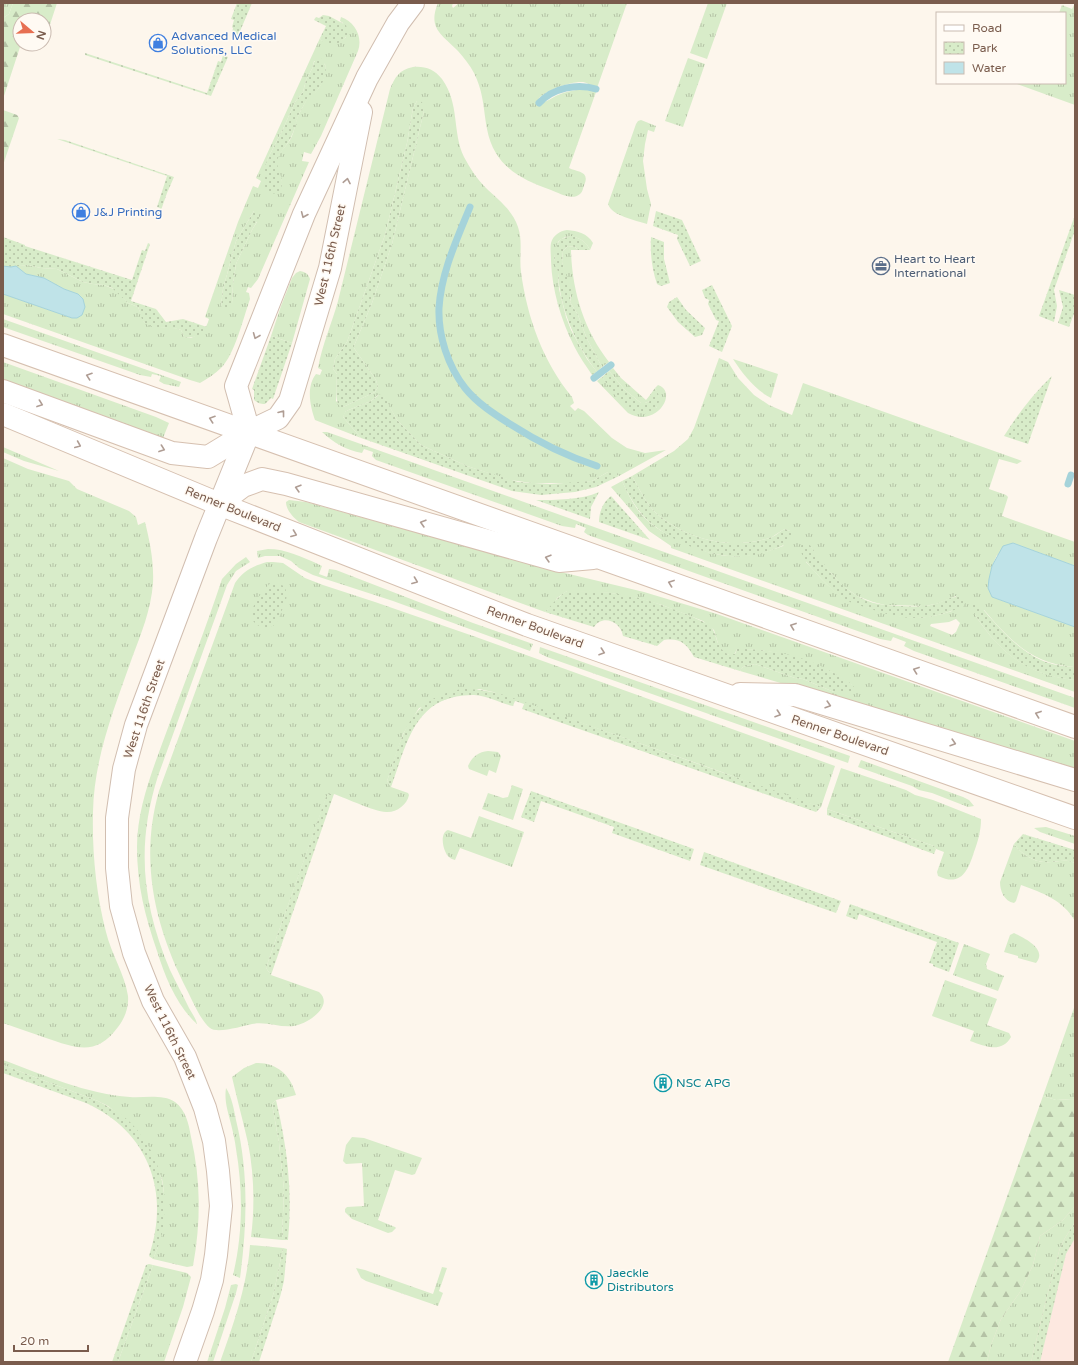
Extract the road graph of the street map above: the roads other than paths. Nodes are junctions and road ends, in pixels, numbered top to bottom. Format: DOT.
graph roads {
  1 [pos="413,3"];
  2 [pos="367,78"];
  3 [pos="3,345"];
  4 [pos="3,391"];
  5 [pos="3,414"];
  6 [pos="248,432"];
  7 [pos="219,504"];
  8 [pos="600,557"];
  9 [pos="721,694"];
  10 [pos="1075,727"];
  11 [pos="1075,780"];
  12 [pos="1075,818"];
  13 [pos="185,1362"];
  1 -- 2 [label="main road, West 116th Street"];
  2 -- 6 [label="main road, West 116th Street, one-way"];
  6 -- 2 [label="main road, West 116th Street, one-way"];
  6 -- 3 [label="main road, one-way"];
  4 -- 6 [label="main road, one-way"];
  5 -- 7 [label="main road, Renner Boulevard, one-way"];
  6 -- 7 [label="main road, West 116th Street"];
  6 -- 8 [label="main road"];
  8 -- 7 [label="main road, one-way"];
  7 -- 9 [label="main road, Renner Boulevard, one-way"];
  7 -- 13 [label="main road, West 116th Street"];
  10 -- 8 [label="main road, one-way"];
  9 -- 11 [label="main road, one-way"];
  9 -- 12 [label="main road, Renner Boulevard, one-way"];
}
